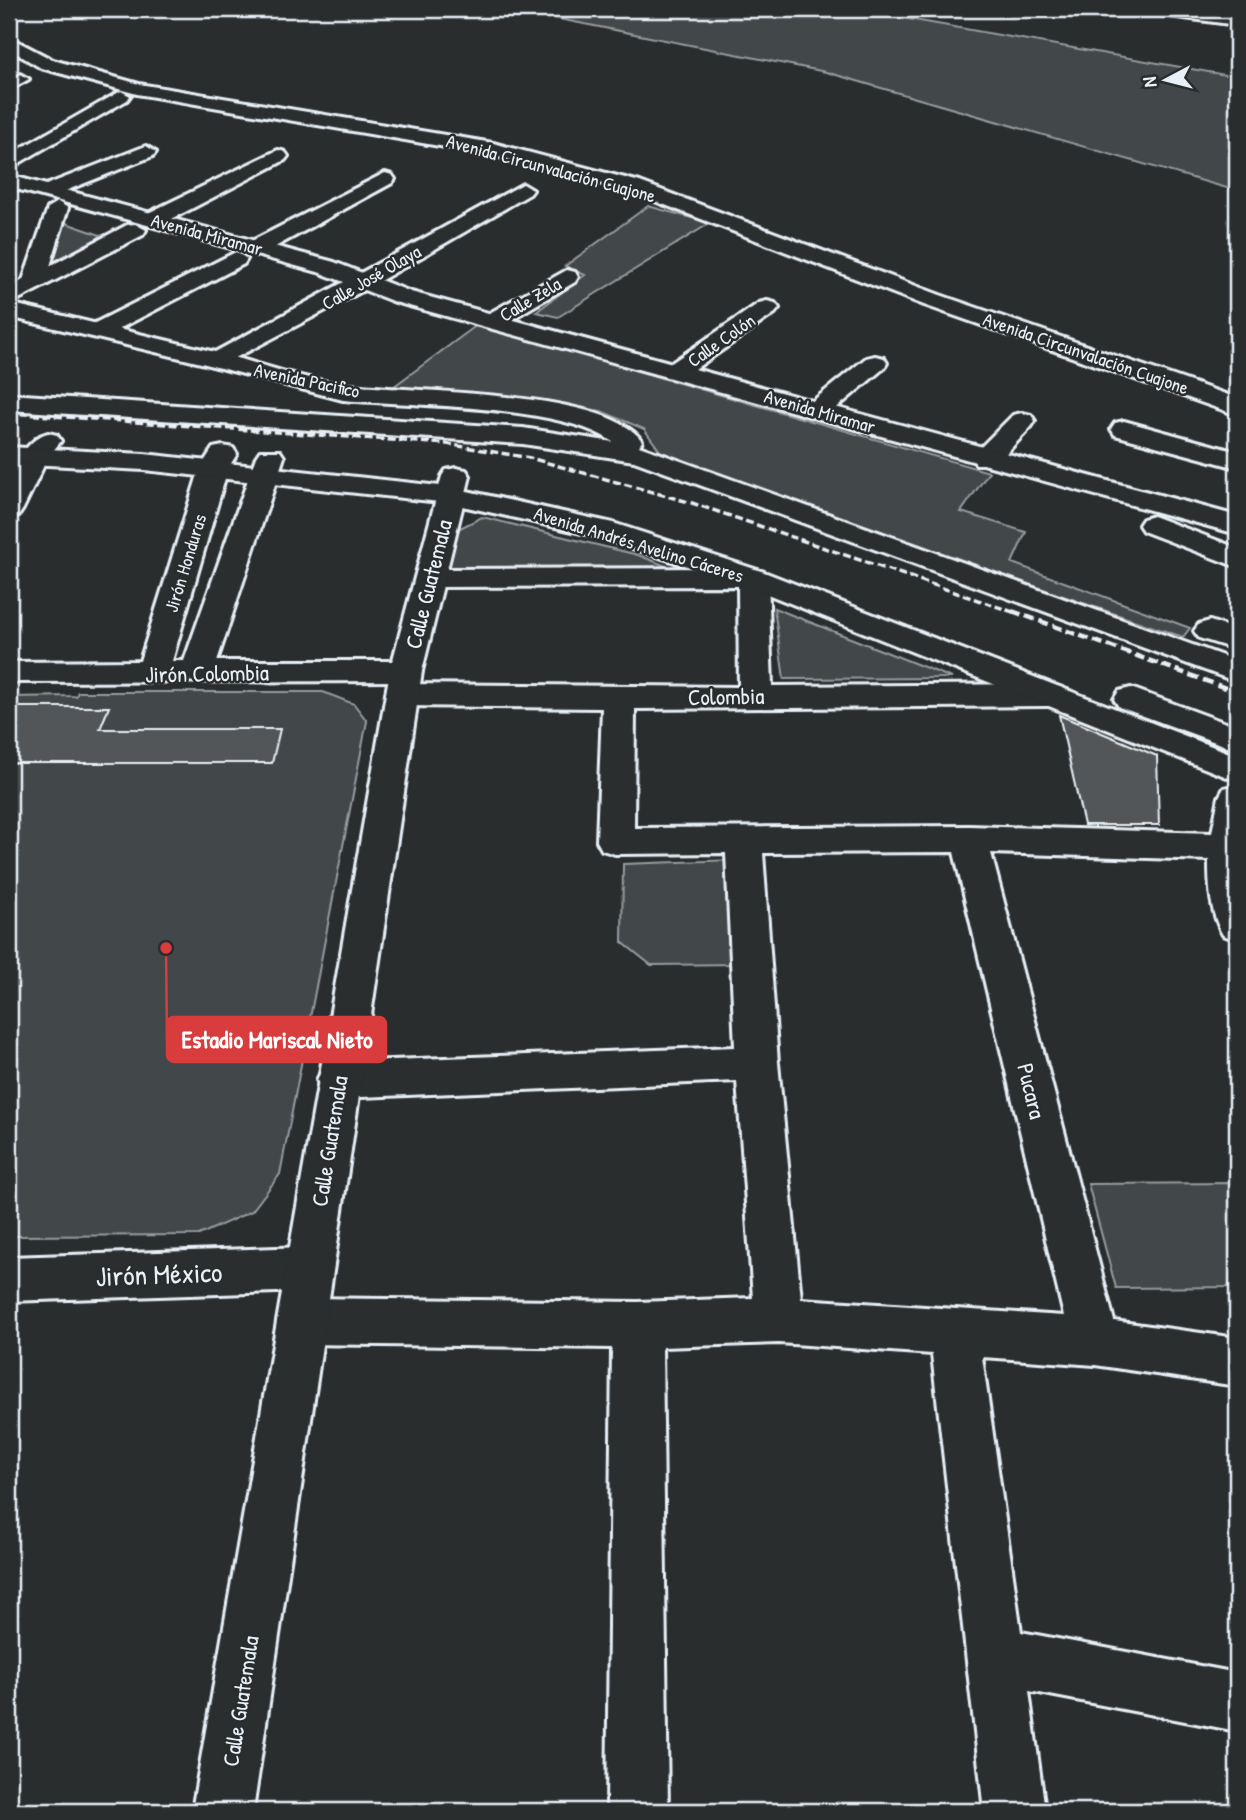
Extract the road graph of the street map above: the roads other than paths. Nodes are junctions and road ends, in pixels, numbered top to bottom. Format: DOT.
graph roads {
  1 [pos="1154,9"];
  2 [pos="1237,20"];
  3 [pos="9,42"];
  4 [pos="121,96"];
  5 [pos="146,152"];
  6 [pos="278,156"];
  7 [pos="9,163"];
  8 [pos="385,179"];
  9 [pos="9,181"];
  10 [pos="523,190"];
  11 [pos="9,194"];
  12 [pos="53,199"];
  13 [pos="144,225"];
  14 [pos="246,254"];
  15 [pos="567,277"];
  16 [pos="34,282"];
  17 [pos="357,285"];
  18 [pos="9,297"];
  19 [pos="767,308"];
  20 [pos="9,310"];
  21 [pos="492,321"];
  22 [pos="99,330"];
  23 [pos="218,360"];
  24 [pos="875,363"];
  25 [pos="676,372"];
  26 [pos="13,391"];
  27 [pos="1237,407"];
  28 [pos="818,410"];
  29 [pos="1022,421"];
  30 [pos="1124,429"];
  31 [pos="9,441"];
  32 [pos="31,451"];
  33 [pos="639,454"];
  34 [pos="986,458"];
  35 [pos="1237,460"];
  36 [pos="218,461"];
  37 [pos="267,465"];
  38 [pos="1061,479"];
  39 [pos="453,486"];
  40 [pos="9,509"];
  41 [pos="1237,525"];
  42 [pos="1237,558"];
  43 [pos="431,578"];
  44 [pos="751,578"];
  45 [pos="9,672"];
  46 [pos="1237,672"];
  47 [pos="197,673"];
  48 [pos="152,674"];
  49 [pos="404,683"];
  50 [pos="1050,695"];
  51 [pos="756,696"];
  52 [pos="620,698"];
  53 [pos="1237,739"];
  54 [pos="1237,769"];
  55 [pos="1237,797"];
  56 [pos="969,839"];
  57 [pos="744,840"];
  58 [pos="1233,848"];
  59 [pos="1237,925"];
  60 [pos="757,1063"];
  61 [pos="338,1080"];
  62 [pos="308,1269"];
  63 [pos="9,1279"];
  64 [pos="779,1320"];
  65 [pos="301,1321"];
  66 [pos="637,1325"];
  67 [pos="954,1331"];
  68 [pos="1095,1342"];
  69 [pos="1237,1362"];
  70 [pos="996,1656"];
  71 [pos="1237,1702"];
  72 [pos="222,1811"];
  73 [pos="637,1811"];
  74 [pos="1015,1811"];
  1 -- 2 [label="main road"];
  3 -- 27 [label="main road, Avenida Circunvalación Cuajone"];
  4 -- 7 [label="main road"];
  5 -- 12 [label="main road"];
  6 -- 13 [label="main road"];
  8 -- 14 [label="main road"];
  9 -- 12 [label="main road, Avenida Miramar"];
  10 -- 17 [label="main road, Calle José Olaya"];
  11 -- 12 [label="main road, Avenida Miramar"];
  12 -- 13 [label="main road, Avenida Miramar"];
  12 -- 16 [label="main road"];
  13 -- 14 [label="main road, Avenida Miramar"];
  13 -- 16 [label="main road"];
  14 -- 17 [label="main road, Avenida Miramar"];
  14 -- 22 [label="main road"];
  15 -- 21 [label="main road, Calle Zela"];
  16 -- 18 [label="main road"];
  17 -- 21 [label="main road, Avenida Miramar"];
  17 -- 23 [label="main road, Calle José Olaya"];
  19 -- 25 [label="main road, Calle Colón"];
  20 -- 22 [label="main road, Avenida Pacifico"];
  21 -- 25 [label="main road, Avenida Miramar"];
  22 -- 23 [label="main road, Avenida Pacifico"];
  23 -- 33 [label="main road, Avenida Pacifico"];
  24 -- 28 [label="main road"];
  25 -- 28 [label="main road, Avenida Miramar"];
  26 -- 33 [label="main road"];
  28 -- 34 [label="main road, Avenida Miramar"];
  29 -- 34 [label="main road"];
  30 -- 35 [label="main road"];
  31 -- 32 [label="main road, Avenida Andrés Avelino Cáceres"];
  32 -- 36 [label="main road, Avenida Andrés Avelino Cáceres"];
  32 -- 40 [label="main road"];
  33 -- 46 [label="main road"];
  34 -- 38 [label="main road, Avenida Miramar"];
  36 -- 37 [label="main road, Avenida Andrés Avelino Cáceres"];
  36 -- 48 [label="main road, Jirón Honduras"];
  37 -- 39 [label="main road, Avenida Andrés Avelino Cáceres"];
  37 -- 47 [label="main road, Jirón Honduras"];
  38 -- 41 [label="main road, Avenida Miramar"];
  38 -- 42 [label="main road"];
  39 -- 43 [label="main road, Calle Guatemala"];
  39 -- 44 [label="main road, Avenida Andrés Avelino Cáceres"];
  39 -- 53 [label="main road, Avenida Andrés Avelino Cáceres"];
  43 -- 44 [label="main road"];
  43 -- 49 [label="main road, Calle Guatemala"];
  44 -- 50 [label="main road, Avenida Andrés Avelino Cáceres"];
  44 -- 51 [label="main road"];
  45 -- 48 [label="main road, Jirón Colombia"];
  47 -- 48 [label="main road, Jirón Colombia"];
  47 -- 49 [label="main road, Jirón Colombia"];
  49 -- 52 [label="main road, Colombia"];
  49 -- 61 [label="main road, Calle Guatemala"];
  50 -- 51 [label="main road, Colombia"];
  50 -- 54 [label="main road, Avenida Andrés Avelino Cáceres"];
  51 -- 52 [label="main road, Colombia"];
  52 -- 57 [label="main road"];
  55 -- 58 [label="main road"];
  56 -- 57 [label="main road"];
  56 -- 58 [label="main road"];
  56 -- 68 [label="main road, Pucara"];
  57 -- 60 [label="main road"];
  58 -- 59 [label="main road"];
  60 -- 61 [label="main road"];
  60 -- 64 [label="main road"];
  61 -- 62 [label="main road, Calle Guatemala"];
  62 -- 63 [label="main road, Jirón México"];
  62 -- 65 [label="main road, Calle Guatemala"];
  64 -- 66 [label="main road"];
  64 -- 67 [label="main road"];
  65 -- 66 [label="main road"];
  65 -- 72 [label="main road, Calle Guatemala"];
  66 -- 73 [label="main road"];
  67 -- 68 [label="main road"];
  67 -- 70 [label="main road"];
  68 -- 69 [label="main road"];
  70 -- 71 [label="main road"];
  70 -- 74 [label="main road"];
}
